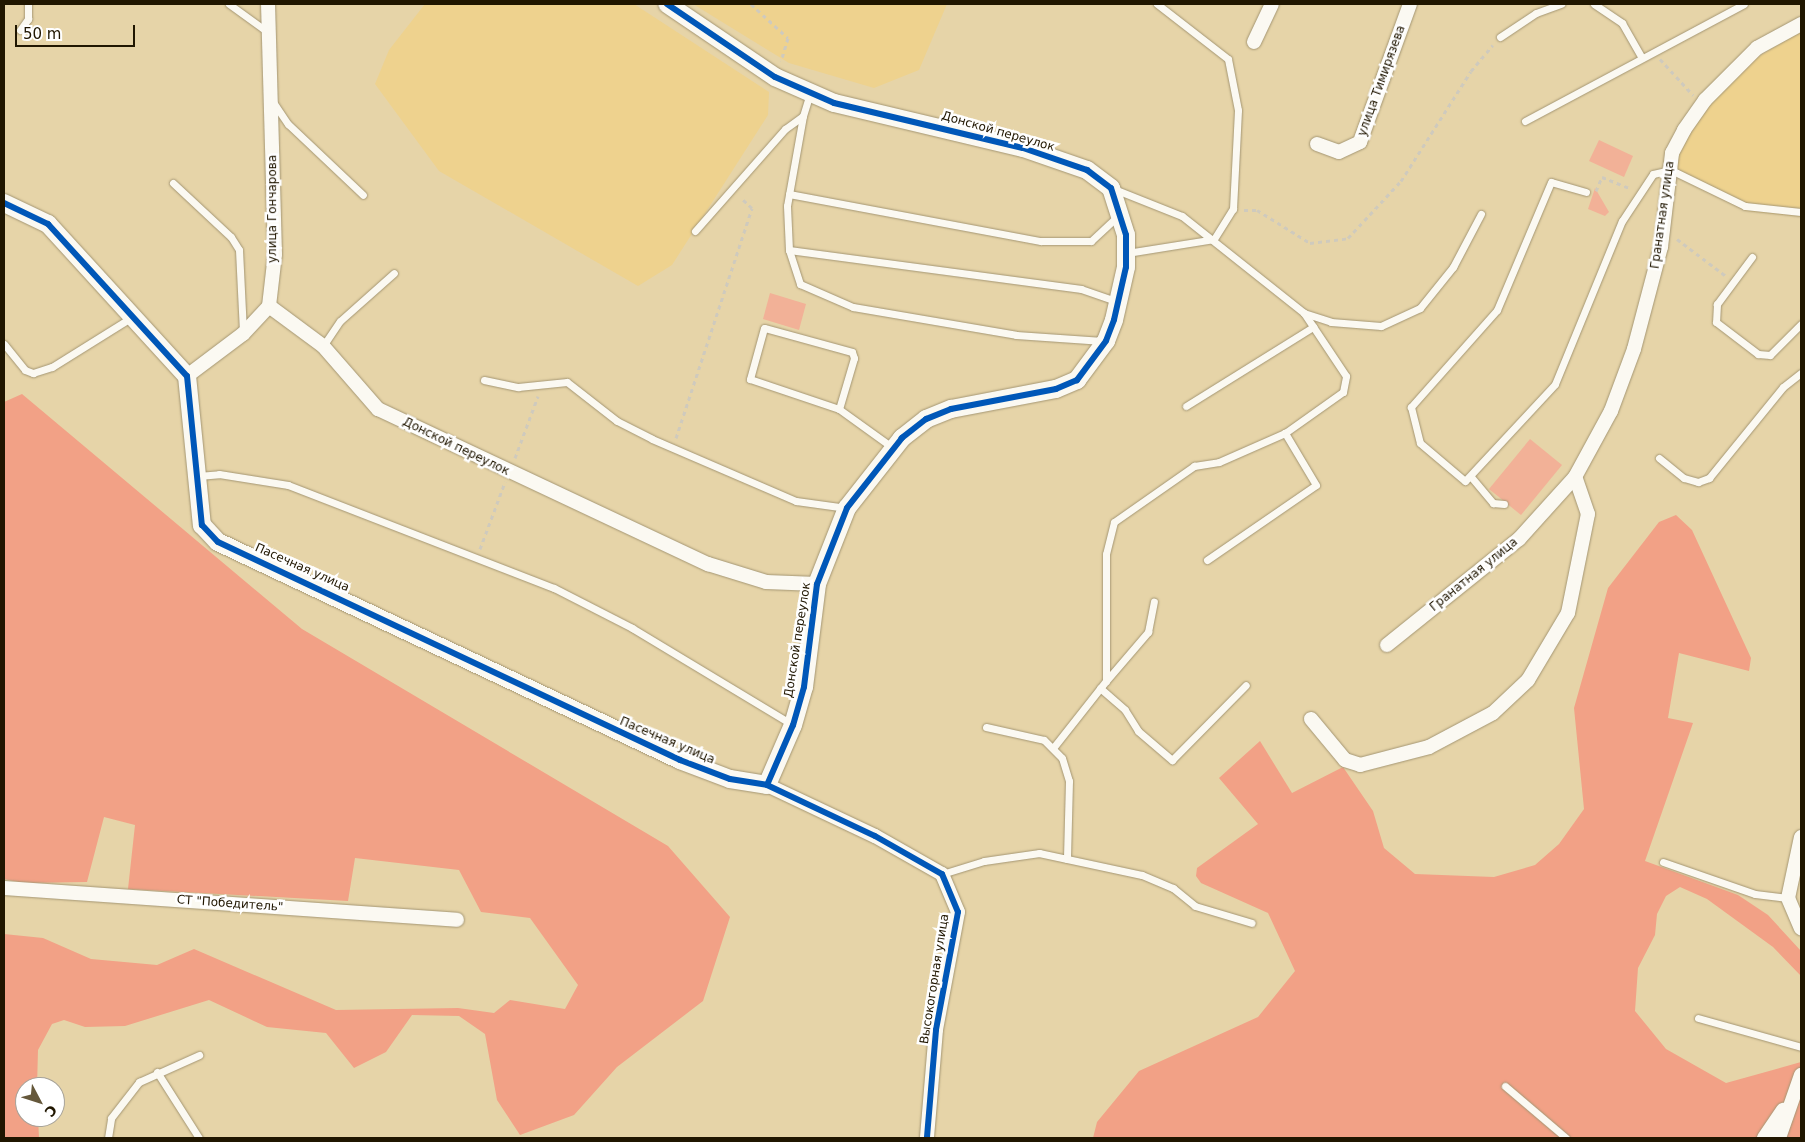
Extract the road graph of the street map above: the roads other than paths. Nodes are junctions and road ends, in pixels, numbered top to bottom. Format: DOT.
graph roads {
  1 [pos="28,4"];
  2 [pos="229,4"];
  3 [pos="268,4"];
  4 [pos="667,4"];
  5 [pos="1157,4"];
  6 [pos="1272,4"];
  7 [pos="1410,4"];
  8 [pos="1561,4"];
  9 [pos="1594,4"];
  10 [pos="1744,4"];
  11 [pos="1801,24"];
  12 [pos="20,30"];
  13 [pos="269,34"];
  14 [pos="1500,37"];
  15 [pos="1254,42"];
  16 [pos="1642,58"];
  17 [pos="810,92"];
  18 [pos="269,96"];
  19 [pos="803,116"];
  20 [pos="1525,121"];
  21 [pos="1317,144"];
  22 [pos="1670,170"];
  23 [pos="173,183"];
  24 [pos="1111,188"];
  25 [pos="1586,192"];
  26 [pos="789,194"];
  27 [pos="363,195"];
  28 [pos="4,203"];
  29 [pos="1801,212"];
  30 [pos="1122,213"];
  31 [pos="1481,214"];
  32 [pos="695,231"];
  33 [pos="1214,239"];
  34 [pos="789,250"];
  35 [pos="1126,253"];
  36 [pos="1752,257"];
  37 [pos="394,273"];
  38 [pos="1119,303"];
  39 [pos="268,306"];
  40 [pos="1304,313"];
  41 [pos="134,316"];
  42 [pos="1801,324"];
  43 [pos="1313,327"];
  44 [pos="243,334"];
  45 [pos="1106,341"];
  46 [pos="4,344"];
  47 [pos="323,346"];
  48 [pos="1801,373"];
  49 [pos="187,376"];
  50 [pos="484,380"];
  51 [pos="1186,406"];
  52 [pos="839,409"];
  53 [pos="1285,433"];
  54 [pos="893,449"];
  55 [pos="1659,458"];
  56 [pos="198,476"];
  57 [pos="1575,477"];
  58 [pos="1472,478"];
  59 [pos="1504,504"];
  60 [pos="848,508"];
  61 [pos="1207,560"];
  62 [pos="817,584"];
  63 [pos="1154,602"];
  64 [pos="1387,645"];
  65 [pos="1106,681"];
  66 [pos="1246,685"];
  67 [pos="1100,688"];
  68 [pos="1311,719"];
  69 [pos="793,725"];
  70 [pos="986,727"];
  71 [pos="1053,748"];
  72 [pos="767,785"];
  73 [pos="1801,837"];
  74 [pos="1067,859"];
  75 [pos="1663,862"];
  76 [pos="942,874"];
  77 [pos="4,888"];
  78 [pos="1788,898"];
  79 [pos="457,920"];
  80 [pos="1252,922"];
  81 [pos="1801,928"];
  82 [pos="1698,1018"];
  83 [pos="1801,1048"];
  84 [pos="200,1055"];
  85 [pos="157,1072"];
  86 [pos="1801,1075"];
  87 [pos="1505,1086"];
  88 [pos="1789,1101"];
  89 [pos="108,1138"];
  90 [pos="199,1138"];
  91 [pos="927,1138"];
  92 [pos="1566,1138"];
  93 [pos="1764,1138"];
  94 [pos="1779,1138"];
  1 -- 12 [label="lane"];
  2 -- 13 [label="lane"];
  3 -- 13 [label="street, улица Гончарова"];
  4 -- 17 [label="street, Донской переулок"];
  5 -- 33 [label="lane"];
  6 -- 15 [label="street"];
  7 -- 21 [label="street, улица Тимирязева"];
  8 -- 14 [label="lane"];
  9 -- 16 [label="lane"];
  10 -- 16 [label="lane"];
  11 -- 22 [label="street, Гранатная улица"];
  13 -- 18 [label="street, улица Гончарова"];
  16 -- 20 [label="lane"];
  17 -- 19 [label="lane"];
  17 -- 24 [label="street, Донской переулок"];
  18 -- 27 [label="lane"];
  18 -- 39 [label="street, улица Гончарова"];
  19 -- 26 [label="lane"];
  19 -- 32 [label="lane"];
  22 -- 29 [label="lane"];
  22 -- 57 [label="street, Гранатная улица"];
  22 -- 58 [label="lane"];
  23 -- 44 [label="lane"];
  24 -- 30 [label="street, Донской переулок"];
  24 -- 33 [label="lane"];
  25 -- 58 [label="lane"];
  26 -- 30 [label="lane"];
  26 -- 34 [label="lane"];
  28 -- 41 [label="street"];
  30 -- 35 [label="street, Донской переулок"];
  31 -- 40 [label="lane"];
  33 -- 35 [label="lane"];
  33 -- 40 [label="lane"];
  34 -- 38 [label="lane"];
  34 -- 45 [label="lane"];
  35 -- 38 [label="street, Донской переулок"];
  36 -- 42 [label="lane"];
  37 -- 47 [label="lane"];
  38 -- 45 [label="street, Донской переулок"];
  39 -- 44 [label="street"];
  39 -- 47 [label="street, Донской переулок"];
  40 -- 43 [label="lane"];
  41 -- 46 [label="lane"];
  41 -- 49 [label="street"];
  43 -- 51 [label="lane"];
  43 -- 53 [label="lane"];
  44 -- 49 [label="street"];
  45 -- 54 [label="street, Донской переулок"];
  47 -- 62 [label="street, Донской переулок"];
  48 -- 55 [label="lane"];
  49 -- 56 [label="street, Пасечная улица"];
  50 -- 60 [label="lane"];
  52 -- 52 [label="lane"];
  52 -- 54 [label="lane"];
  53 -- 61 [label="lane"];
  53 -- 65 [label="lane"];
  54 -- 60 [label="street, Донской переулок"];
  56 -- 69 [label="lane"];
  56 -- 72 [label="street, Пасечная улица"];
  57 -- 64 [label="street, Гранатная улица"];
  57 -- 68 [label="street"];
  58 -- 59 [label="lane"];
  60 -- 62 [label="street, Донской переулок"];
  62 -- 69 [label="street, Донской переулок"];
  63 -- 65 [label="lane"];
  65 -- 67 [label="lane"];
  66 -- 67 [label="lane"];
  67 -- 71 [label="lane"];
  69 -- 72 [label="street, Донской переулок"];
  70 -- 71 [label="lane"];
  71 -- 74 [label="lane"];
  72 -- 76 [label="street"];
  73 -- 78 [label="street"];
  74 -- 76 [label="lane"];
  74 -- 80 [label="lane"];
  75 -- 78 [label="lane"];
  76 -- 91 [label="street, Высокогорная улица"];
  77 -- 79 [label="street, СТ \"Победитель\""];
  78 -- 81 [label="street"];
  82 -- 83 [label="lane"];
  84 -- 85 [label="lane"];
  85 -- 89 [label="lane"];
  85 -- 90 [label="lane"];
  86 -- 88 [label="street"];
  87 -- 92 [label="lane"];
  88 -- 93 [label="street"];
  88 -- 94 [label="street"];
}
